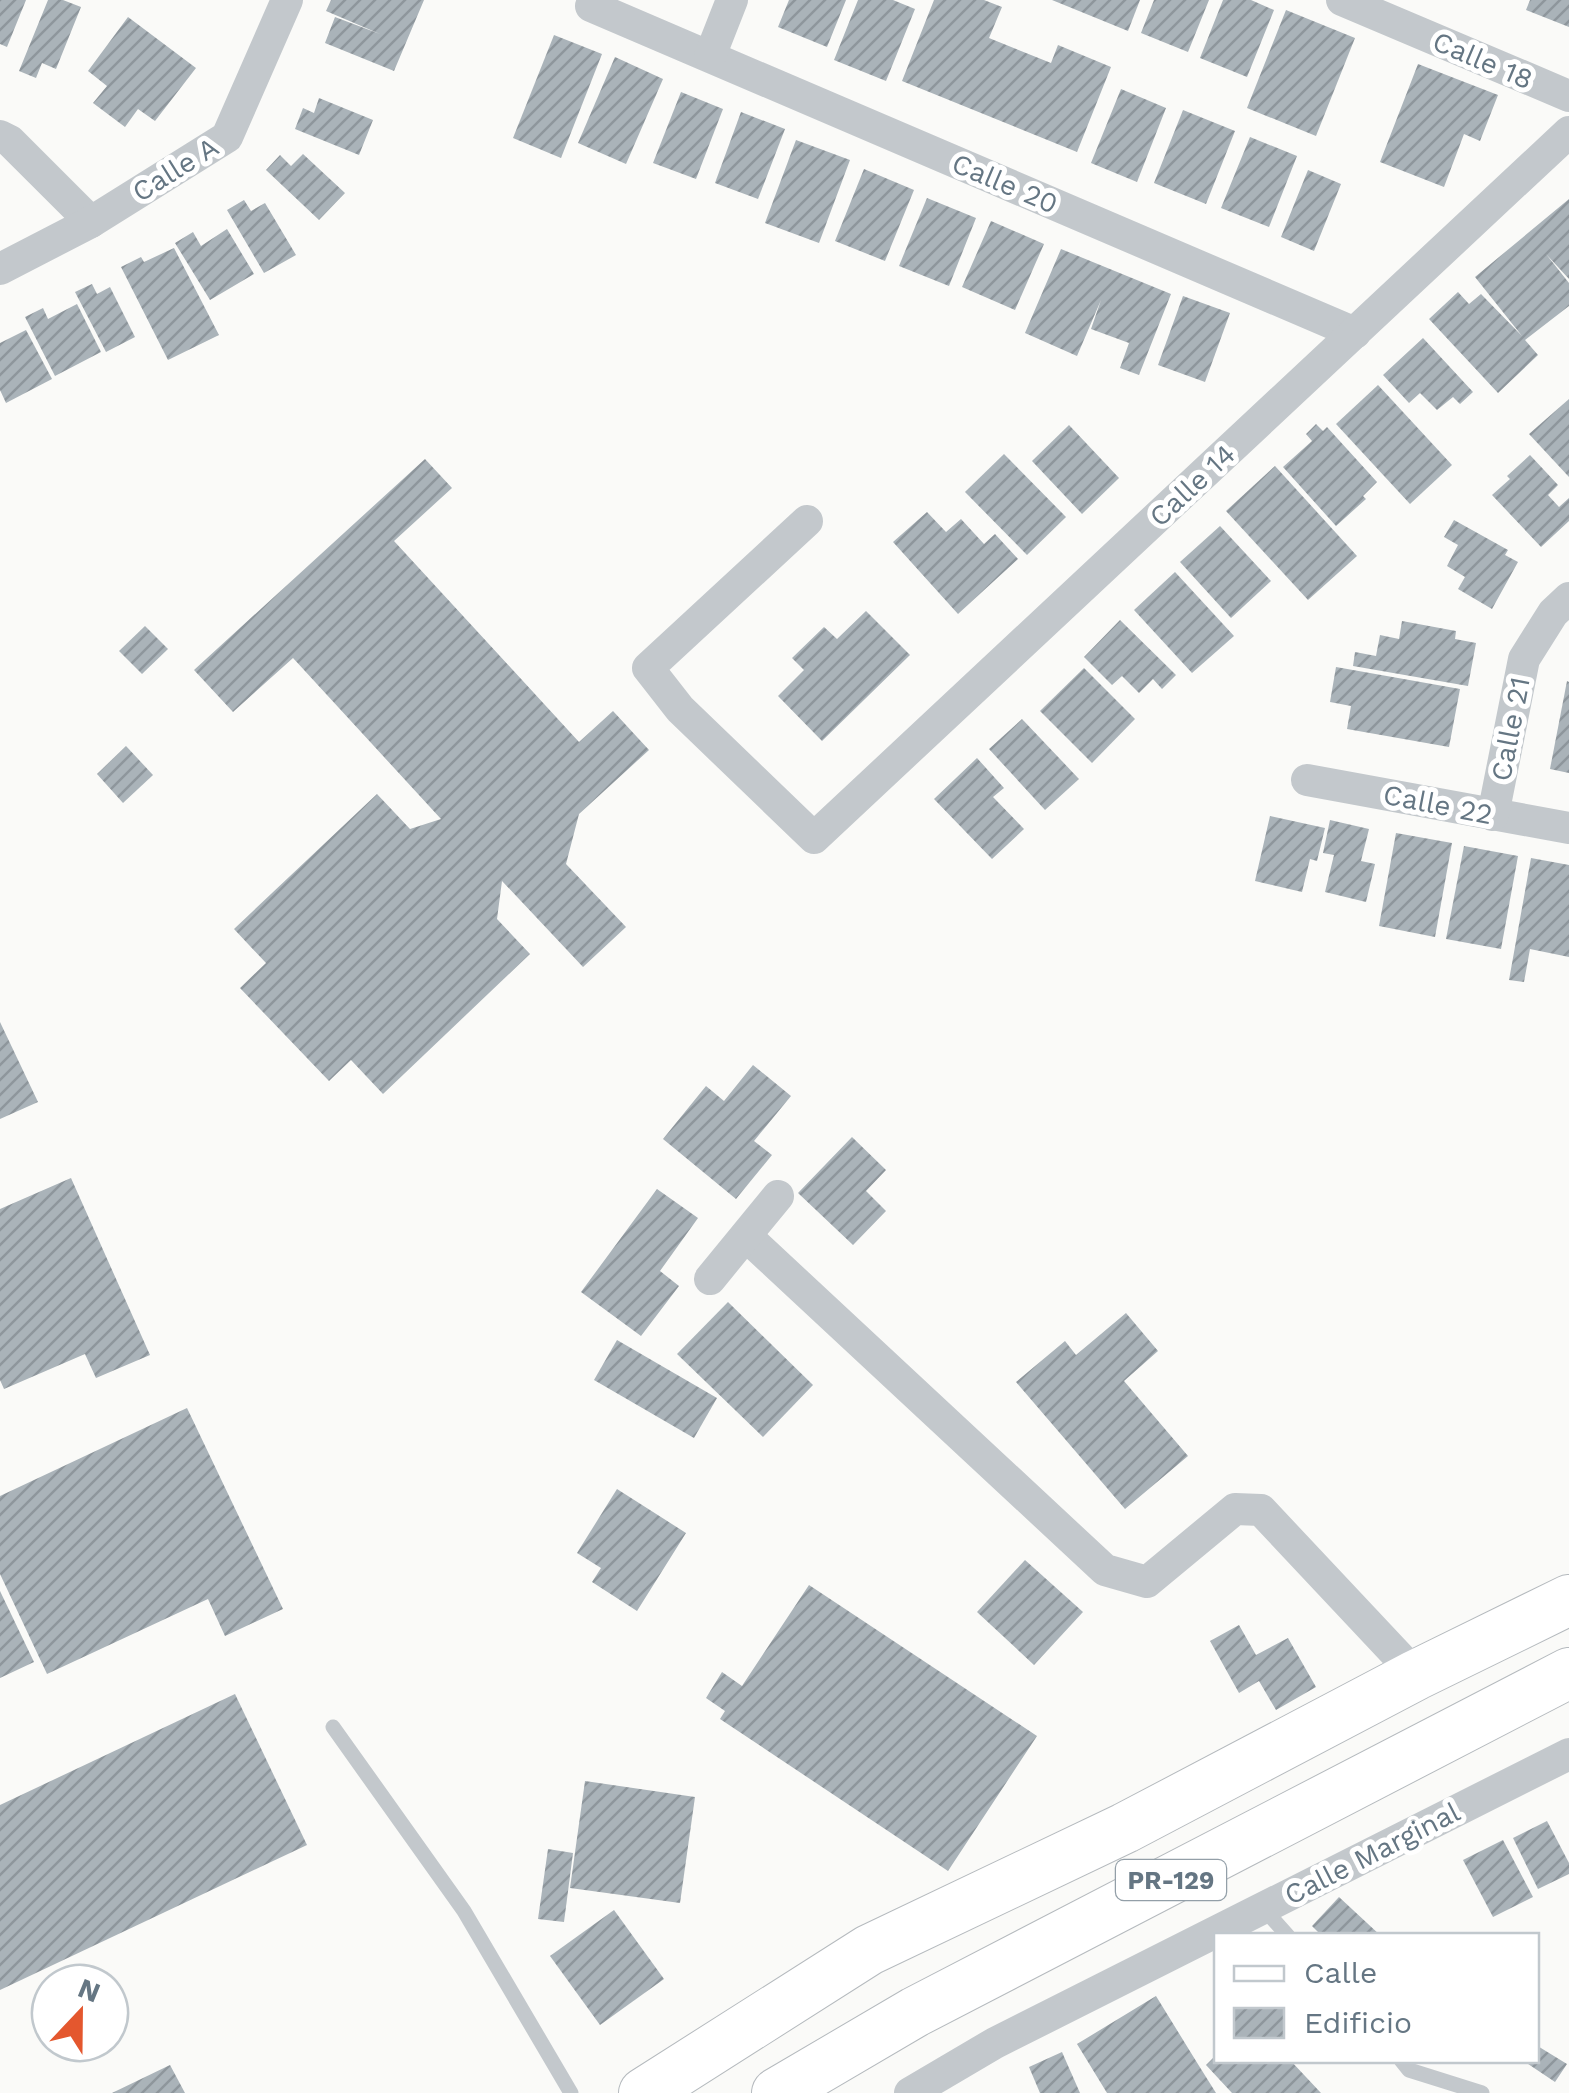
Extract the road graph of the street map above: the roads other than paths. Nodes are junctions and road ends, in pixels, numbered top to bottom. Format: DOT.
graph roads {
  1 [pos="732,0"];
  2 [pos="1342,0"];
  3 [pos="285,4"];
  4 [pos="591,6"];
  5 [pos="710,56"];
  6 [pos="1569,96"];
  7 [pos="1569,132"];
  8 [pos="0,136"];
  9 [pos="91,222"];
  10 [pos="0,270"];
  11 [pos="1355,332"];
  12 [pos="807,521"];
  13 [pos="1569,598"];
  14 [pos="1306,780"];
  15 [pos="1493,815"];
  16 [pos="1569,828"];
  17 [pos="778,1196"];
  18 [pos="746,1236"];
  19 [pos="710,1279"];
  20 [pos="1569,1600"];
  21 [pos="1569,1673"];
  22 [pos="1416,1675"];
  23 [pos="333,1728"];
  24 [pos="1569,1754"];
  25 [pos="1264,1908"];
  26 [pos="1214,1933"];
  27 [pos="1214,1933"];
  28 [pos="1285,1933"];
  29 [pos="1404,2063"];
  30 [pos="571,2093"];
  31 [pos="644,2093"];
  32 [pos="778,2093"];
  33 [pos="910,2093"];
  34 [pos="1482,2093"];
  1 -- 5 [label="street"];
  2 -- 6 [label="street, Calle 18"];
  3 -- 9 [label="street, Calle A"];
  4 -- 5 [label="street, Calle 20"];
  5 -- 11 [label="street, Calle 20"];
  7 -- 11 [label="street, Calle 14"];
  8 -- 9 [label="street"];
  9 -- 10 [label="street, Calle A"];
  11 -- 12 [label="street, Calle 14"];
  13 -- 15 [label="street, Calle 21"];
  14 -- 15 [label="street, Calle 22"];
  15 -- 16 [label="street, Calle 22"];
  17 -- 18 [label="street"];
  18 -- 19 [label="street"];
  18 -- 22 [label="street"];
  20 -- 22 [label="main road, PR-129"];
  21 -- 32 [label="main road, PR-129"];
  22 -- 31 [label="main road, PR-129"];
  23 -- 30 [label="lane"];
  24 -- 25 [label="street, Calle Marginal"];
  25 -- 26 [label="street, Calle Marginal"];
  25 -- 28 [label="lane"];
  27 -- 33 [label="street, Calle Marginal"];
  29 -- 34 [label="lane"];
}
